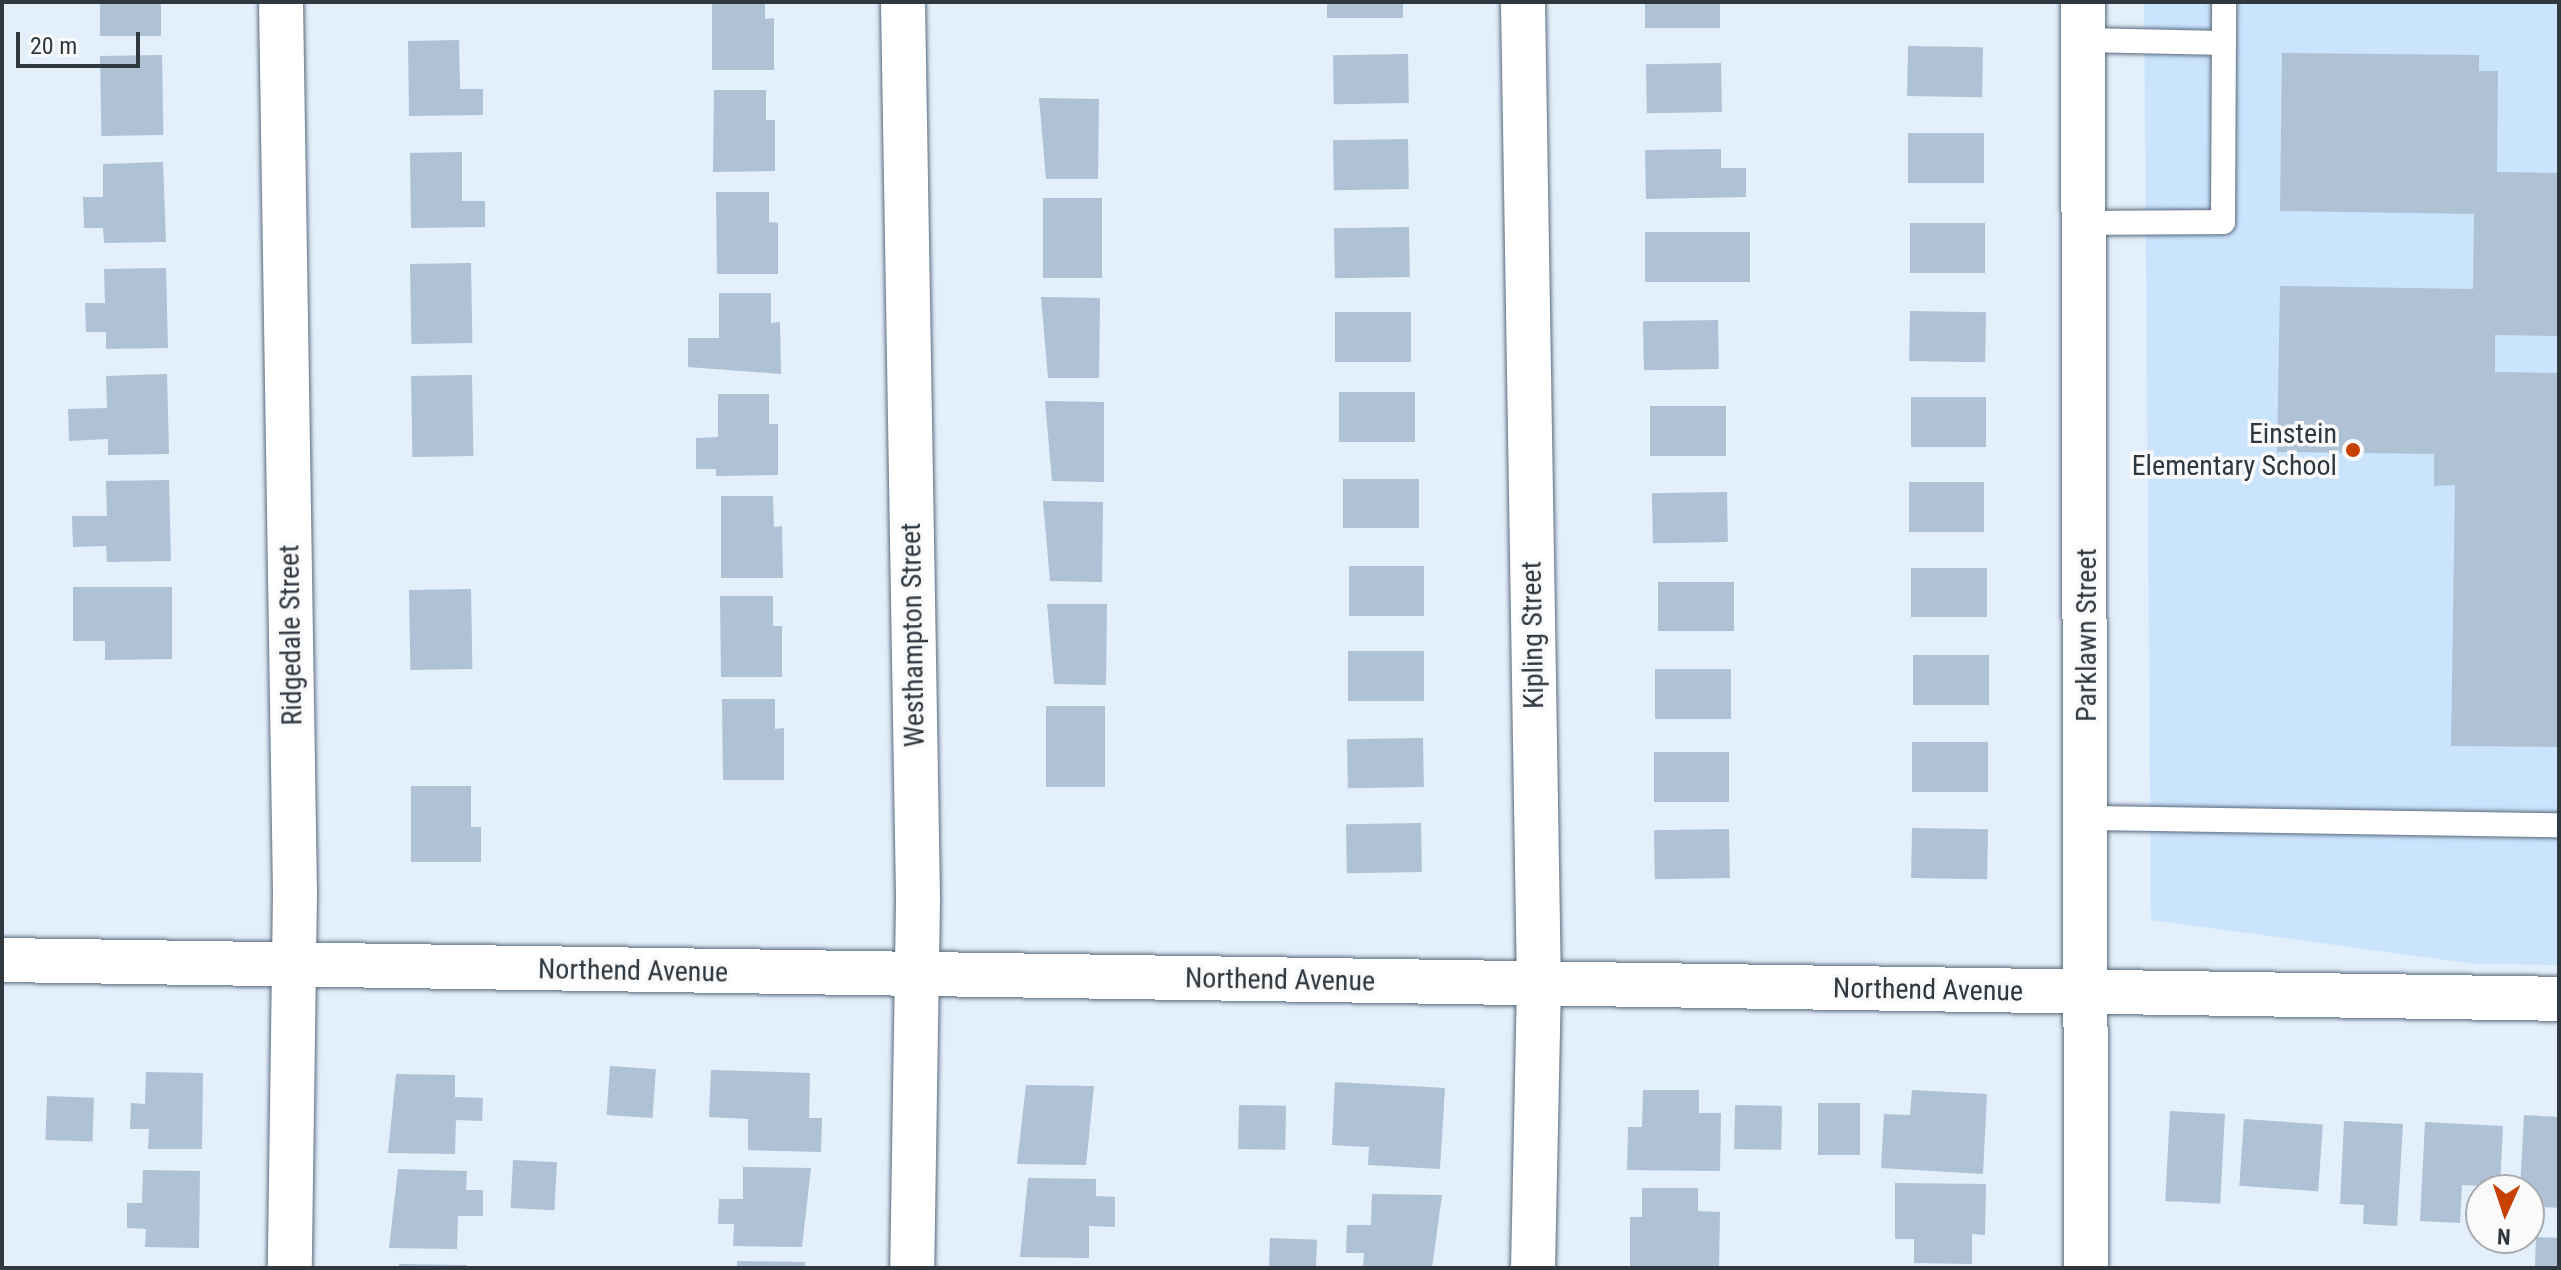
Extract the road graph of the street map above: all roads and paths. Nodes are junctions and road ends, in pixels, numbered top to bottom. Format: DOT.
graph roads {
  1 [pos="281,2"];
  2 [pos="903,2"];
  3 [pos="1523,2"];
  4 [pos="2224,2"];
  5 [pos="2083,21"];
  6 [pos="2224,43"];
  7 [pos="2084,223"];
  8 [pos="2088,818"];
  9 [pos="2559,825"];
  10 [pos="2,960"];
  11 [pos="295,965"];
  12 [pos="916,975"];
  13 [pos="1539,983"];
  14 [pos="2089,992"];
  15 [pos="2559,999"];
  16 [pos="290,1268"];
  17 [pos="912,1268"];
  18 [pos="1533,1268"];
  19 [pos="2086,1268"];
  1 -- 11 [label="street, Ridgedale Street"];
  2 -- 12 [label="street, Westhampton Street"];
  3 -- 13 [label="street, Kipling Street"];
  4 -- 6 [label="lane"];
  5 -- 6 [label="lane"];
  5 -- 7 [label="street, Parklawn Street"];
  6 -- 7 [label="lane"];
  7 -- 8 [label="street, Parklawn Street"];
  8 -- 9 [label="lane"];
  8 -- 14 [label="street, Parklawn Street"];
  10 -- 11 [label="street, Northend Avenue"];
  11 -- 12 [label="street, Northend Avenue"];
  11 -- 16 [label="street, Ridgedale Street"];
  12 -- 13 [label="street, Northend Avenue"];
  12 -- 17 [label="street, Westhampton Street"];
  13 -- 14 [label="street, Northend Avenue"];
  13 -- 18 [label="street, Kipling Street"];
  14 -- 15 [label="street, Northend Avenue"];
  14 -- 19 [label="street, Parklawn Street"];
}
